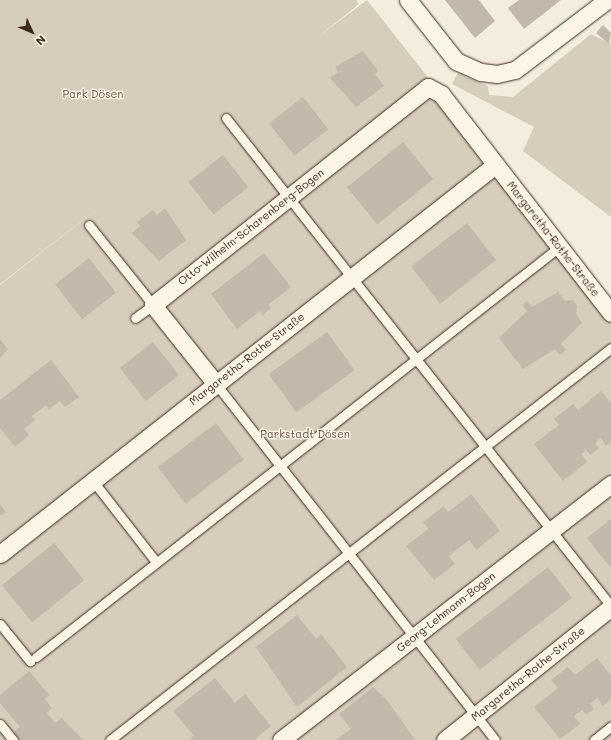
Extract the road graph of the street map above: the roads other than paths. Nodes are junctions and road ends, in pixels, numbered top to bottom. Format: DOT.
graph roads {
  1 [pos="408,0"];
  2 [pos="607,5"];
  3 [pos="428,87"];
  4 [pos="226,118"];
  5 [pos="495,165"];
  6 [pos="289,197"];
  7 [pos="89,226"];
  8 [pos="559,247"];
  9 [pos="352,277"];
  10 [pos="153,305"];
  11 [pos="611,313"];
  12 [pos="135,318"];
  13 [pos="611,348"];
  14 [pos="417,358"];
  15 [pos="216,384"];
  16 [pos="486,447"];
  17 [pos="280,466"];
  18 [pos="93,481"];
  19 [pos="611,484"];
  20 [pos="552,530"];
  21 [pos="348,553"];
  22 [pos="0,554"];
  23 [pos="156,562"];
  24 [pos="611,606"];
  25 [pos="0,624"];
  26 [pos="414,637"];
  27 [pos="476,716"];
  28 [pos="0,724"];
  29 [pos="611,726"];
  30 [pos="14,740"];
  31 [pos="110,740"];
  32 [pos="281,740"];
  33 [pos="445,740"];
  34 [pos="495,740"];
  35 [pos="594,740"];
  1 -- 2 [label="street"];
  3 -- 5 [label="street, Margaretha-Rothe-Straße"];
  3 -- 6 [label="street, Otto-Wilhelm-Scharenberg-Bogen"];
  4 -- 6 [label="lane"];
  5 -- 8 [label="street, Margaretha-Rothe-Straße"];
  5 -- 9 [label="street, Margaretha-Rothe-Straße"];
  6 -- 9 [label="lane"];
  6 -- 10 [label="street, Otto-Wilhelm-Scharenberg-Bogen"];
  7 -- 10 [label="lane"];
  8 -- 11 [label="street, Margaretha-Rothe-Straße"];
  8 -- 14 [label="lane"];
  9 -- 14 [label="lane"];
  9 -- 15 [label="street, Margaretha-Rothe-Straße"];
  10 -- 12 [label="lane"];
  10 -- 15 [label="street"];
  13 -- 16 [label="lane"];
  14 -- 16 [label="lane"];
  14 -- 17 [label="lane"];
  15 -- 17 [label="lane"];
  15 -- 18 [label="street, Margaretha-Rothe-Straße"];
  16 -- 20 [label="lane"];
  16 -- 21 [label="lane"];
  17 -- 21 [label="lane"];
  17 -- 23 [label="lane"];
  18 -- 22 [label="street, Margaretha-Rothe-Straße"];
  18 -- 23 [label="lane"];
  19 -- 20 [label="street, Georg-Lehmann-Bogen"];
  20 -- 24 [label="lane"];
  20 -- 26 [label="street, Georg-Lehmann-Bogen"];
  21 -- 26 [label="lane"];
  21 -- 31 [label="lane"];
  23 -- 25 [label="lane"];
  24 -- 27 [label="street, Margaretha-Rothe-Straße"];
  26 -- 27 [label="lane"];
  26 -- 32 [label="street, Georg-Lehmann-Bogen"];
  27 -- 33 [label="street, Margaretha-Rothe-Straße"];
  27 -- 34 [label="lane"];
  28 -- 30 [label="lane"];
  29 -- 35 [label="lane"];
}
